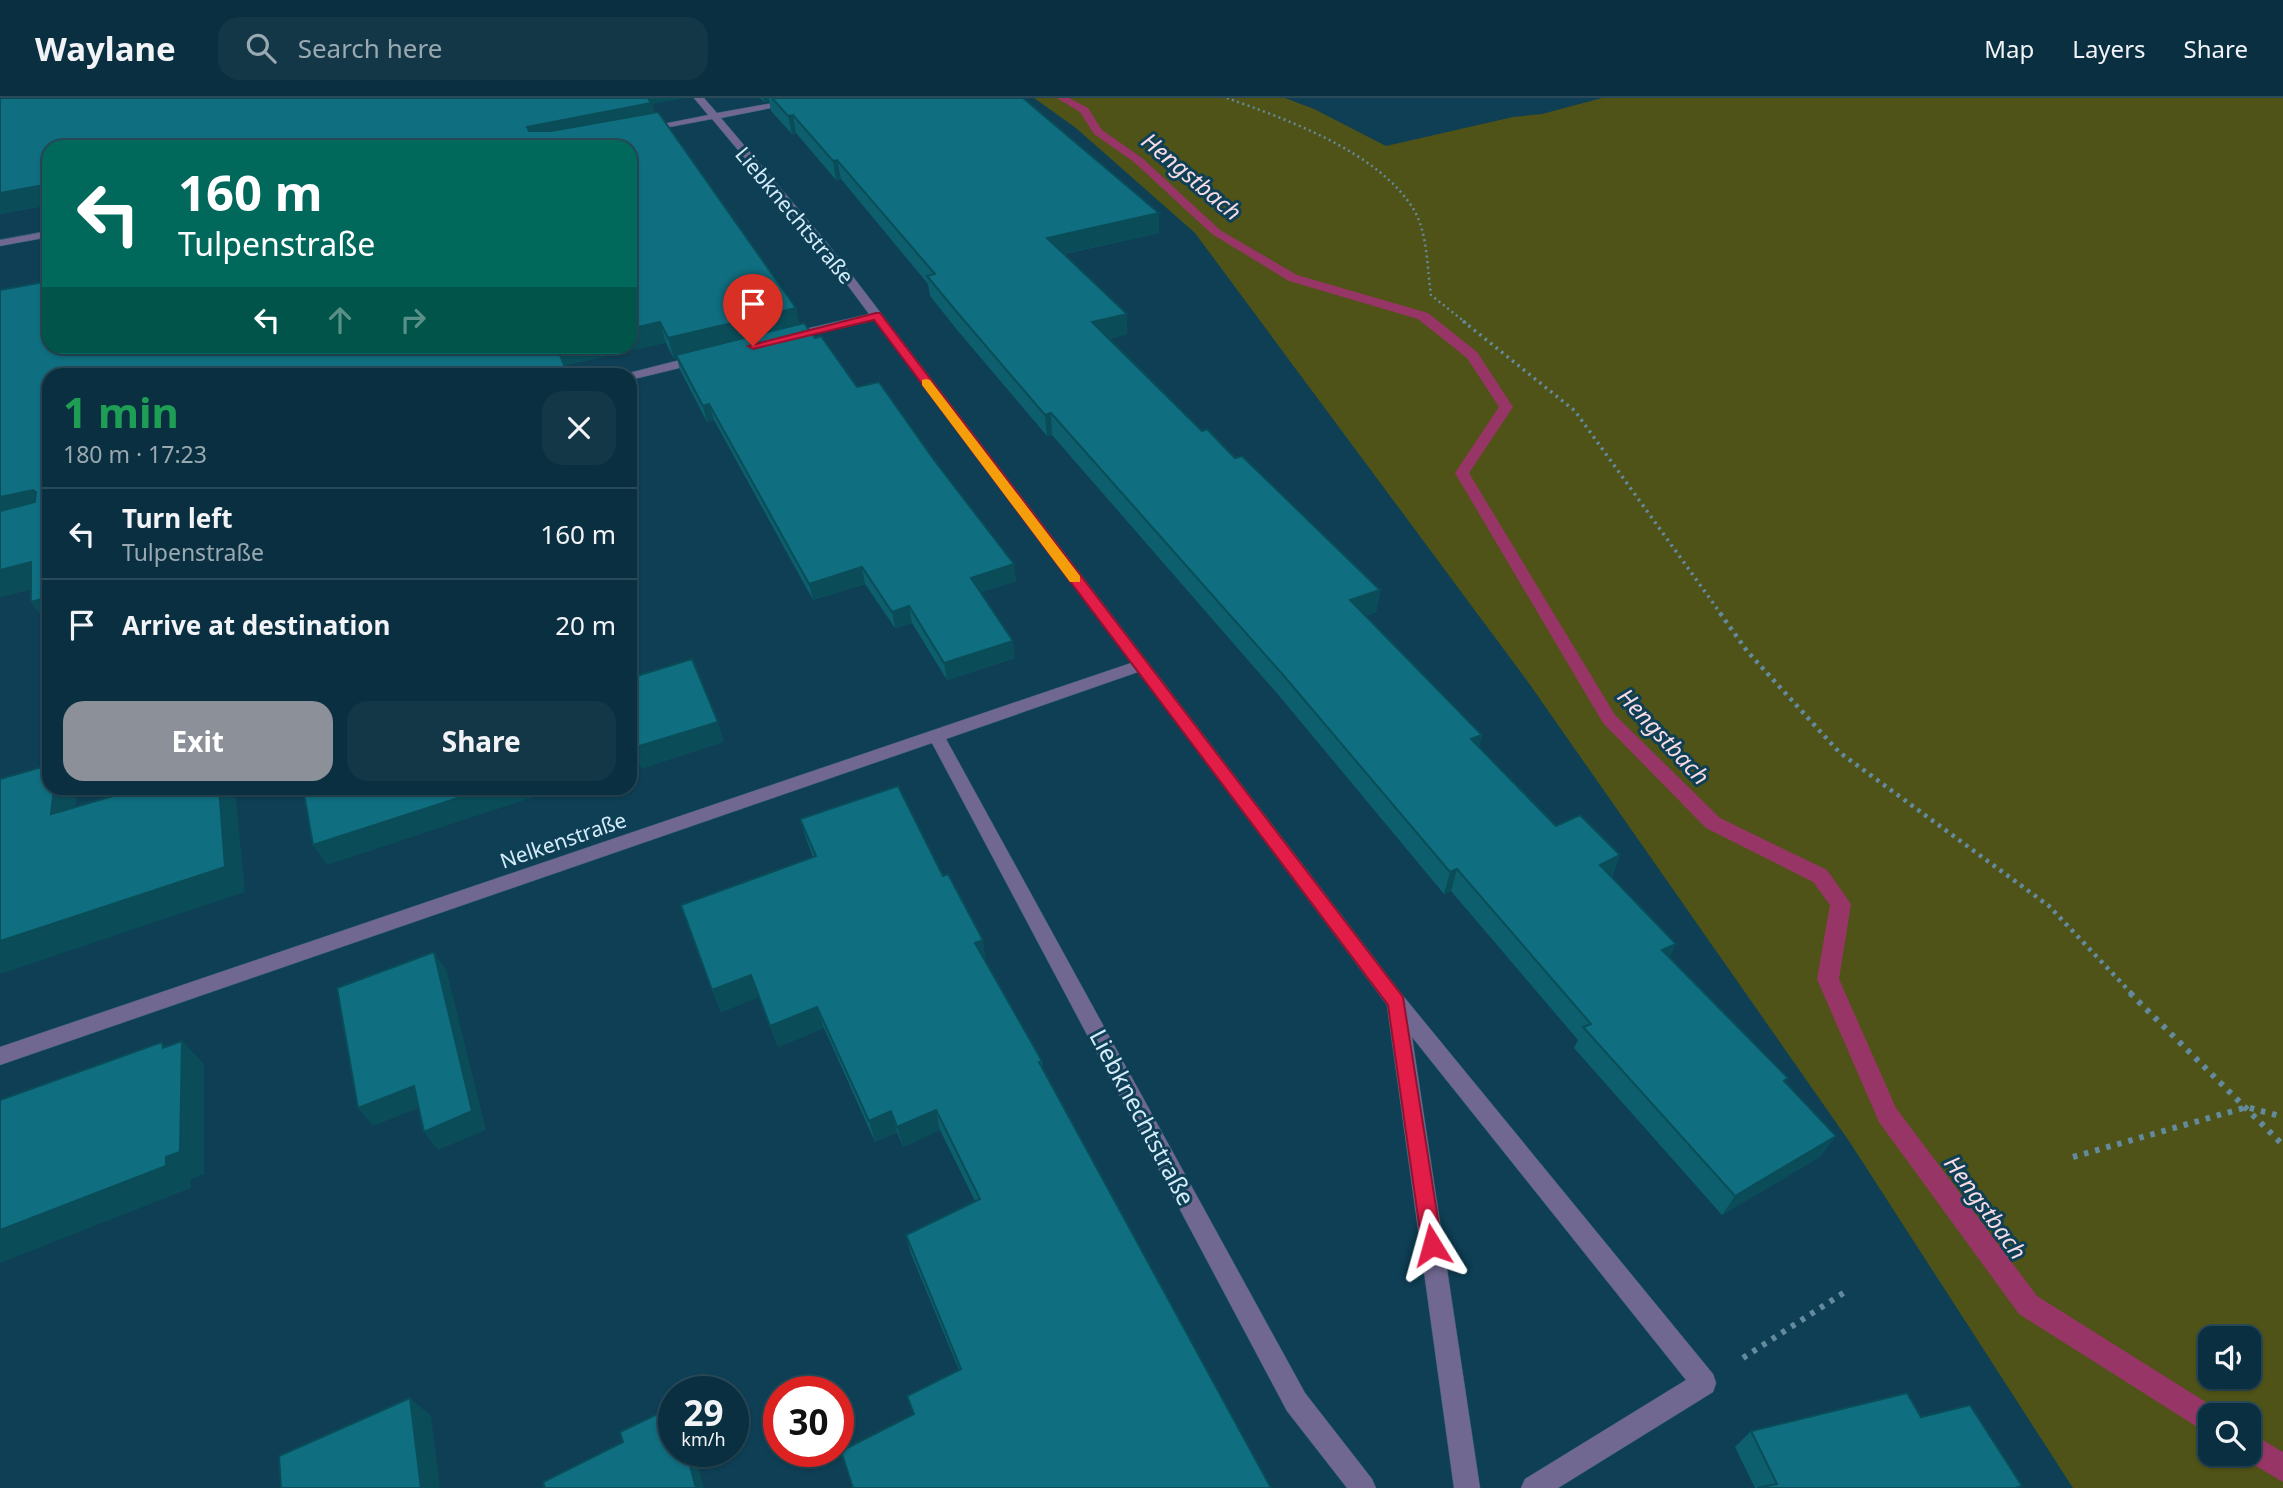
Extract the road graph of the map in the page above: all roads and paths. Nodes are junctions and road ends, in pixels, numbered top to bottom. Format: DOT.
graph roads {
  1 [pos="699,98"];
  2 [pos="816,98"];
  3 [pos="1227,98"];
  4 [pos="713,116"];
  5 [pos="633,131"];
  6 [pos="42,235"];
  7 [pos="0,243"];
  8 [pos="876,316"];
  9 [pos="773,341"];
  10 [pos="708,357"];
  11 [pos="637,374"];
  12 [pos="1140,666"];
  13 [pos="937,737"];
  14 [pos="1397,1003"];
  15 [pos="0,1056"];
  16 [pos="2247,1107"];
  17 [pos="2283,1117"];
  18 [pos="2283,1145"];
  19 [pos="2073,1157"];
  20 [pos="1845,1292"];
  21 [pos="1704,1383"];
  22 [pos="1363,1488"];
  23 [pos="1467,1488"];
  24 [pos="1534,1488"];
  1 -- 4 [label="street, Liebknechtstraße"];
  2 -- 4 [label="street"];
  3 -- 16 [label="path"];
  4 -- 5 [label="street"];
  4 -- 8 [label="street, Liebknechtstraße"];
  6 -- 7 [label="street"];
  8 -- 9 [label="street"];
  8 -- 12 [label="street, Liebknechtstraße"];
  10 -- 11 [label="street"];
  12 -- 13 [label="street, Nelkenstraße"];
  12 -- 14 [label="street, Liebknechtstraße"];
  13 -- 15 [label="street, Nelkenstraße"];
  13 -- 22 [label="street, Liebknechtstraße"];
  14 -- 21 [label="street, Liebknechtstraße"];
  14 -- 23 [label="street, Liebknechtstraße"];
  16 -- 17 [label="path"];
  16 -- 18 [label="path"];
  16 -- 19 [label="path"];
  20 -- 21 [label="path"];
  21 -- 24 [label="street"];
}
